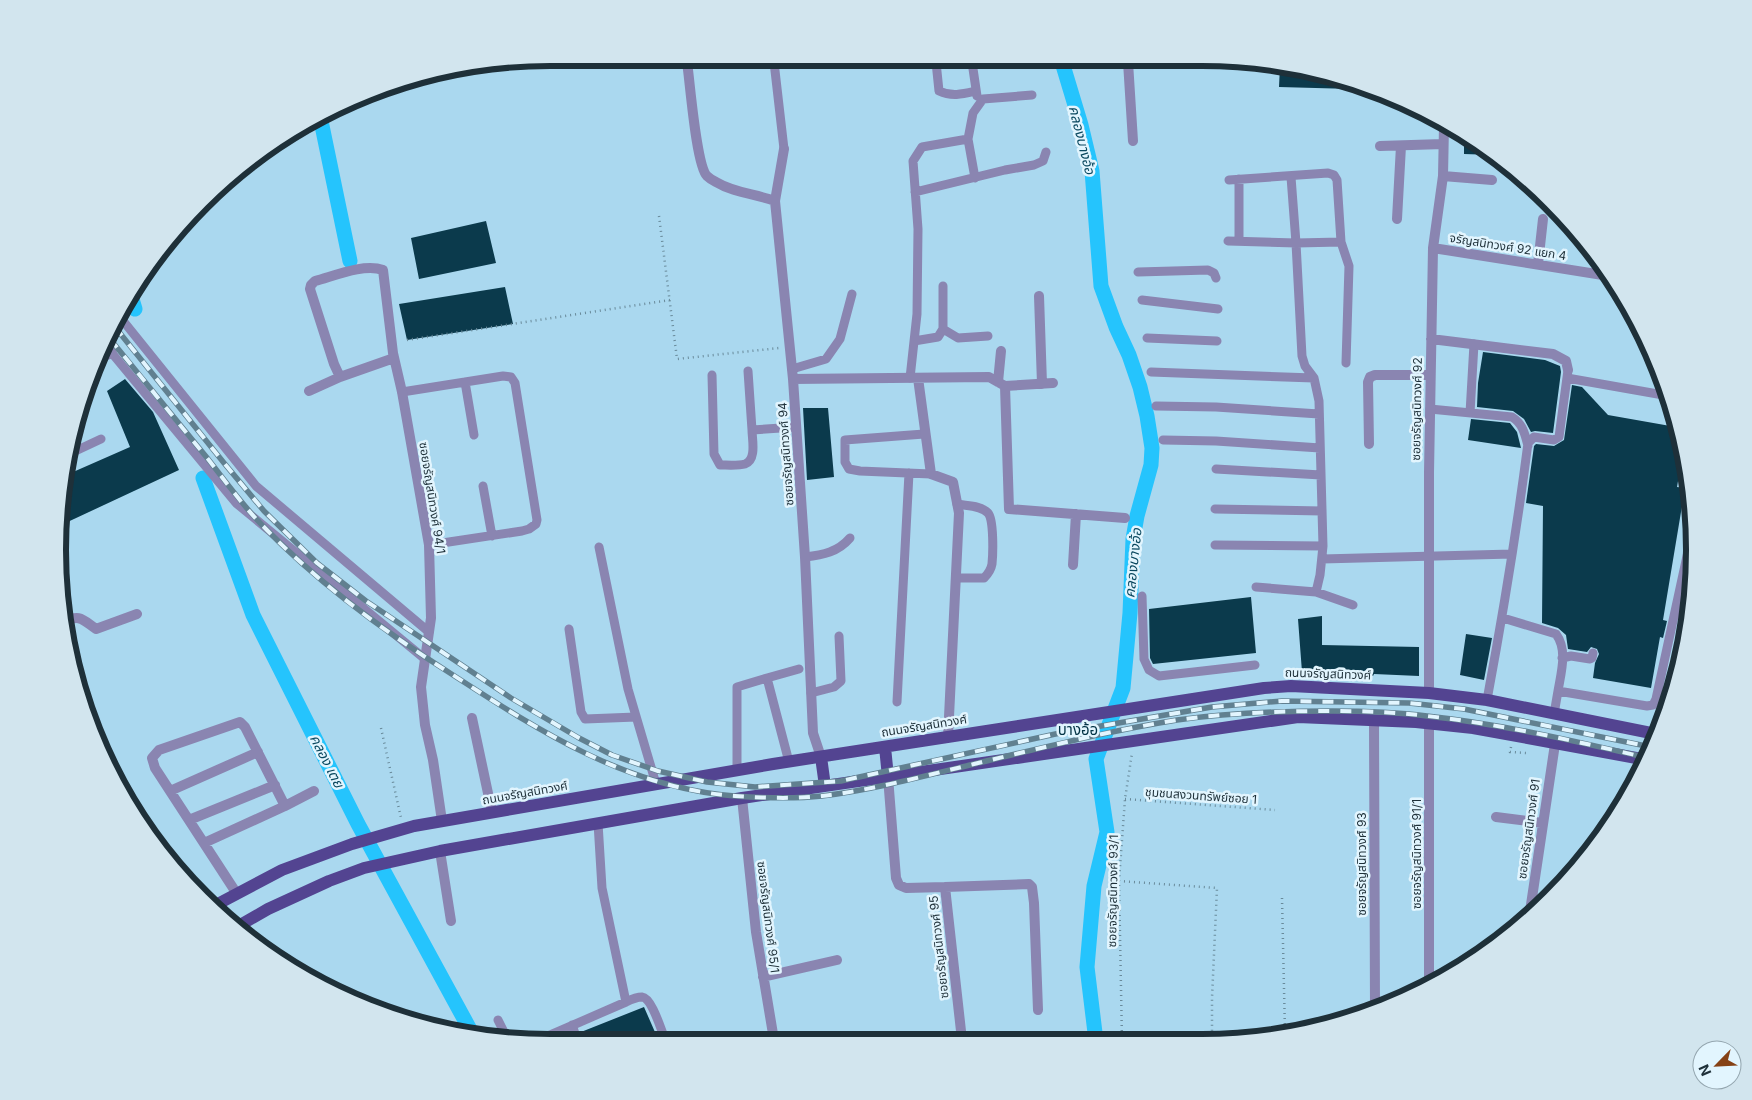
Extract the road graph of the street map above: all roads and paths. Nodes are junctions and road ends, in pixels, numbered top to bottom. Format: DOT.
graph roads {
  1 [pos="687,66"];
  2 [pos="774,66"];
  3 [pos="936,66"];
  4 [pos="973,66"];
  5 [pos="1128,66"];
  6 [pos="976,91"];
  7 [pos="1032,95"];
  8 [pos="978,106"];
  9 [pos="1444,131"];
  10 [pos="968,139"];
  11 [pos="1133,141"];
  12 [pos="1443,144"];
  13 [pos="1380,146"];
  14 [pos="1401,146"];
  15 [pos="784,149"];
  16 [pos="1046,152"];
  17 [pos="1442,176"];
  18 [pos="1290,177"];
  19 [pos="975,178"];
  20 [pos="1239,179"];
  21 [pos="1229,180"];
  22 [pos="1492,180"];
  23 [pos="914,192"];
  24 [pos="775,201"];
  25 [pos="659,216"];
  26 [pos="1397,219"];
  27 [pos="1543,219"];
  28 [pos="1228,241"];
  29 [pos="1240,241"];
  30 [pos="1341,242"];
  31 [pos="1296,243"];
  32 [pos="1433,248"];
  33 [pos="1538,264"];
  34 [pos="1138,272"];
  35 [pos="1599,275"];
  36 [pos="1216,278"];
  37 [pos="943,286"];
  38 [pos="852,294"];
  39 [pos="1039,296"];
  40 [pos="670,300"];
  41 [pos="1142,300"];
  42 [pos="1218,309"];
  43 [pos="124,322"];
  44 [pos="943,330"];
  45 [pos="988,336"];
  46 [pos="1147,338"];
  47 [pos="1431,339"];
  48 [pos="407,340"];
  49 [pos="1217,341"];
  50 [pos="914,342"];
  51 [pos="1474,344"];
  52 [pos="791,347"];
  53 [pos="109,350"];
  54 [pos="1001,351"];
  55 [pos="394,358"];
  56 [pos="1346,363"];
  57 [pos="748,371"];
  58 [pos="1152,372"];
  59 [pos="793,374"];
  60 [pos="1567,374"];
  61 [pos="712,375"];
  62 [pos="1430,375"];
  63 [pos="340,377"];
  64 [pos="914,378"];
  65 [pos="1314,378"];
  66 [pos="465,382"];
  67 [pos="1001,384"];
  68 [pos="309,391"];
  69 [pos="402,392"];
  70 [pos="1660,394"];
  71 [pos="1156,406"];
  72 [pos="1430,409"];
  73 [pos="1470,412"];
  74 [pos="1319,414"];
  75 [pos="796,427"];
  76 [pos="752,430"];
  77 [pos="924,434"];
  78 [pos="474,435"];
  79 [pos="101,439"];
  80 [pos="1163,440"];
  81 [pos="1369,444"];
  82 [pos="1528,447"];
  83 [pos="1320,448"];
  84 [pos="77,450"];
  85 [pos="1216,470"];
  86 [pos="909,473"];
  87 [pos="930,474"];
  88 [pos="1321,475"];
  89 [pos="483,486"];
  90 [pos="957,504"];
  91 [pos="1215,508"];
  92 [pos="1322,511"];
  93 [pos="1076,514"];
  94 [pos="1125,518"];
  95 [pos="492,536"];
  96 [pos="850,538"];
  97 [pos="429,545"];
  98 [pos="1215,545"];
  99 [pos="1322,546"];
  100 [pos="599,547"];
  101 [pos="1512,554"];
  102 [pos="805,556"];
  103 [pos="1428,556"];
  104 [pos="1322,559"];
  105 [pos="1073,565"];
  106 [pos="956,578"];
  107 [pos="1256,587"];
  108 [pos="1316,592"];
  109 [pos="1142,596"];
  110 [pos="1353,605"];
  111 [pos="137,614"];
  112 [pos="1503,618"];
  113 [pos="71,619"];
  114 [pos="1680,621"];
  115 [pos="568,629"];
  116 [pos="429,632"];
  117 [pos="839,636"];
  118 [pos="1593,653"];
  119 [pos="1562,658"];
  120 [pos="425,659"];
  121 [pos="1255,665"];
  122 [pos="799,669"];
  123 [pos="767,678"];
  124 [pos="1558,691"];
  125 [pos="811,693"];
  126 [pos="1428,693"];
  127 [pos="1487,700"];
  128 [pos="897,702"];
  129 [pos="1554,714"];
  130 [pos="636,717"];
  131 [pos="472,718"];
  132 [pos="1374,720"];
  133 [pos="1429,723"];
  134 [pos="381,728"];
  135 [pos="1650,733"];
  136 [pos="948,737"];
  137 [pos="1133,742"];
  138 [pos="1554,744"];
  139 [pos="885,747"];
  140 [pos="258,752"];
  141 [pos="821,757"];
  142 [pos="1638,759"];
  143 [pos="789,762"];
  144 [pos="737,770"];
  145 [pos="888,777"];
  146 [pos="656,784"];
  147 [pos="275,785"];
  148 [pos="826,786"];
  149 [pos="170,791"];
  150 [pos="314,791"];
  151 [pos="742,798"];
  152 [pos="1125,799"];
  153 [pos="285,806"];
  154 [pos="1275,810"];
  155 [pos="492,812"];
  156 [pos="1496,817"];
  157 [pos="189,820"];
  158 [pos="442,821"];
  159 [pos="1543,823"];
  160 [pos="598,824"];
  161 [pos="400,830"];
  162 [pos="204,843"];
  163 [pos="440,851"];
  164 [pos="1119,882"];
  165 [pos="945,887"];
  166 [pos="238,894"];
  167 [pos="1282,898"];
  168 [pos="220,903"];
  169 [pos="1531,904"];
  170 [pos="450,921"];
  171 [pos="243,923"];
  172 [pos="837,960"];
  173 [pos="763,977"];
  174 [pos="1429,977"];
  175 [pos="1376,1001"];
  176 [pos="626,1002"];
  177 [pos="1038,1010"];
  178 [pos="498,1020"];
  179 [pos="572,1025"];
  180 [pos="1285,1026"];
  181 [pos="504,1032"];
  182 [pos="551,1034"];
  183 [pos="575,1034"];
  184 [pos="663,1034"];
  185 [pos="773,1034"];
  186 [pos="961,1034"];
  187 [pos="1122,1034"];
  188 [pos="1212,1034"];
  1 -- 24 [label="street"];
  2 -- 15 [label="lane"];
  3 -- 6 [label="lane"];
  4 -- 6 [label="lane"];
  5 -- 11 [label="street"];
  6 -- 8 [label="lane"];
  7 -- 8 [label="lane"];
  8 -- 10 [label="lane"];
  9 -- 12 [label="street, ซอยจรัญสนิทวงศ์ 92"];
  10 -- 19 [label="lane"];
  10 -- 23 [label="lane"];
  12 -- 14 [label="street"];
  12 -- 17 [label="street, ซอยจรัญสนิทวงศ์ 92"];
  13 -- 14 [label="street"];
  14 -- 26 [label="street"];
  15 -- 24 [label="street, ซอยจรัญสนิทวงศ์ 94"];
  16 -- 19 [label="lane"];
  17 -- 22 [label="street"];
  17 -- 32 [label="street, ซอยจรัญสนิทวงศ์ 92"];
  18 -- 20 [label="lane"];
  18 -- 30 [label="lane"];
  18 -- 31 [label="lane"];
  19 -- 23 [label="lane"];
  20 -- 21 [label="lane"];
  20 -- 29 [label="lane"];
  23 -- 50 [label="lane"];
  24 -- 52 [label="street, ซอยจรัญสนิทวงศ์ 94"];
  25 -- 40 [label="path"];
  27 -- 33 [label="street"];
  28 -- 29 [label="lane"];
  29 -- 31 [label="lane"];
  30 -- 31 [label="lane"];
  30 -- 56 [label="lane"];
  31 -- 65 [label="lane"];
  32 -- 33 [label="street, จรัญสนิทวงศ์ 92 แยก 4"];
  32 -- 47 [label="street, ซอยจรัญสนิทวงศ์ 92"];
  33 -- 35 [label="street, จรัญสนิทวงศ์ 92 แยก 4"];
  34 -- 36 [label="lane"];
  37 -- 44 [label="lane"];
  38 -- 59 [label="lane"];
  39 -- 67 [label="street"];
  40 -- 48 [label="path"];
  40 -- 52 [label="path"];
  41 -- 42 [label="lane"];
  43 -- 116 [label="lane"];
  44 -- 45 [label="lane"];
  44 -- 50 [label="lane"];
  46 -- 49 [label="lane"];
  47 -- 51 [label="street"];
  47 -- 62 [label="street, ซอยจรัญสนิทวงศ์ 92"];
  50 -- 64 [label="lane"];
  51 -- 60 [label="street"];
  51 -- 73 [label="lane"];
  52 -- 59 [label="street, ซอยจรัญสนิทวงศ์ 94"];
  53 -- 120 [label="lane"];
  54 -- 67 [label="street"];
  55 -- 63 [label="street"];
  55 -- 63 [label="street, ซอยจรัญสนิทวงศ์ 94/1"];
  55 -- 69 [label="street, ซอยจรัญสนิทวงศ์ 94/1"];
  57 -- 76 [label="lane"];
  58 -- 65 [label="lane"];
  59 -- 64 [label="street"];
  59 -- 75 [label="street, ซอยจรัญสนิทวงศ์ 94"];
  60 -- 70 [label="lane"];
  60 -- 82 [label="lane"];
  61 -- 76 [label="lane"];
  62 -- 72 [label="street, ซอยจรัญสนิทวงศ์ 92"];
  62 -- 81 [label="street"];
  63 -- 68 [label="street"];
  64 -- 67 [label="street"];
  64 -- 77 [label="street"];
  65 -- 74 [label="lane"];
  66 -- 69 [label="lane"];
  66 -- 78 [label="lane"];
  66 -- 95 [label="lane"];
  67 -- 93 [label="street"];
  69 -- 97 [label="street, ซอยจรัญสนิทวงศ์ 94/1"];
  71 -- 74 [label="lane"];
  72 -- 73 [label="lane"];
  72 -- 103 [label="street, ซอยจรัญสนิทวงศ์ 92"];
  73 -- 82 [label="lane"];
  74 -- 83 [label="lane"];
  75 -- 76 [label="lane"];
  75 -- 102 [label="street, ซอยจรัญสนิทวงศ์ 94"];
  77 -- 86 [label="lane"];
  77 -- 87 [label="street"];
  79 -- 84 [label="lane"];
  80 -- 83 [label="lane"];
  82 -- 101 [label="lane"];
  83 -- 88 [label="lane"];
  85 -- 88 [label="lane"];
  86 -- 87 [label="lane"];
  86 -- 128 [label="lane"];
  87 -- 90 [label="street"];
  88 -- 92 [label="lane"];
  89 -- 95 [label="lane"];
  90 -- 106 [label="street"];
  90 -- 106 [label="lane"];
  91 -- 92 [label="lane"];
  92 -- 99 [label="lane"];
  93 -- 94 [label="street"];
  93 -- 105 [label="street"];
  95 -- 97 [label="lane"];
  96 -- 102 [label="lane"];
  97 -- 116 [label="street, ซอยจรัญสนิทวงศ์ 94/1"];
  98 -- 99 [label="lane"];
  99 -- 104 [label="lane"];
  100 -- 130 [label="lane"];
  101 -- 103 [label="lane"];
  101 -- 112 [label="lane"];
  102 -- 125 [label="street, ซอยจรัญสนิทวงศ์ 94"];
  103 -- 104 [label="lane"];
  103 -- 126 [label="street, ซอยจรัญสนิทวงศ์ 92"];
  104 -- 108 [label="lane"];
  106 -- 136 [label="street"];
  107 -- 108 [label="lane"];
  108 -- 110 [label="lane"];
  109 -- 121 [label="lane"];
  111 -- 113 [label="street"];
  112 -- 119 [label="lane"];
  112 -- 127 [label="lane"];
  114 -- 124 [label="lane"];
  115 -- 130 [label="lane"];
  116 -- 120 [label="street, ซอยจรัญสนิทวงศ์ 94/1"];
  117 -- 125 [label="lane"];
  118 -- 119 [label="lane"];
  119 -- 124 [label="lane"];
  120 -- 158 [label="street, ซอยจรัญสนิทวงศ์ 94/1"];
  122 -- 123 [label="lane"];
  123 -- 143 [label="lane"];
  123 -- 144 [label="lane"];
  124 -- 129 [label="lane"];
  125 -- 141 [label="street, ซอยจรัญสนิทวงศ์ 94"];
  126 -- 127 [label="main road, ถนนจรัญสนิทวงศ์"];
  126 -- 136 [label="main road, ถนนจรัญสนิทวงศ์"];
  127 -- 129 [label="main road, ถนนจรัญสนิทวงศ์"];
  129 -- 135 [label="main road, ถนนจรัญสนิทวงศ์"];
  130 -- 146 [label="lane"];
  131 -- 155 [label="street"];
  132 -- 133 [label="main road"];
  132 -- 137 [label="main road"];
  132 -- 175 [label="street, ซอยจรัญสนิทวงศ์ 93"];
  133 -- 138 [label="main road"];
  133 -- 174 [label="street, ซอยจรัญสนิทวงศ์ 91/1"];
  134 -- 161 [label="path"];
  136 -- 139 [label="main road, ถนนจรัญสนิทวงศ์"];
  137 -- 145 [label="main road"];
  137 -- 152 [label="path, ซอยจรัญสนิทวงศ์ 93/1"];
  138 -- 142 [label="main road"];
  138 -- 159 [label="street, ซอยจรัญสนิทวงศ์ 91"];
  139 -- 141 [label="main road, ถนนจรัญสนิทวงศ์"];
  139 -- 145 [label="main road"];
  140 -- 147 [label="street"];
  140 -- 149 [label="street"];
  140 -- 149 [label="street"];
  141 -- 143 [label="main road, ถนนจรัญสนิทวงศ์"];
  141 -- 148 [label="main road"];
  143 -- 144 [label="main road, ถนนจรัญสนิทวงศ์"];
  144 -- 146 [label="main road, ถนนจรัญสนิทวงศ์"];
  145 -- 148 [label="main road"];
  145 -- 165 [label="street, ซอยจรัญสนิทวงศ์ 95"];
  146 -- 155 [label="main road, ถนนจรัญสนิทวงศ์"];
  147 -- 153 [label="street"];
  147 -- 157 [label="street"];
  148 -- 151 [label="main road"];
  149 -- 157 [label="street"];
  150 -- 153 [label="street"];
  151 -- 160 [label="main road"];
  151 -- 173 [label="street, ซอยจรัญสนิทวงศ์ 95/1"];
  152 -- 154 [label="path, ชุมชนสงวนทรัพย์ซอย 1"];
  152 -- 164 [label="path, ซอยจรัญสนิทวงศ์ 93/1"];
  153 -- 162 [label="street"];
  155 -- 158 [label="main road, ถนนจรัญสนิทวงศ์"];
  156 -- 159 [label="street"];
  157 -- 162 [label="street"];
  158 -- 161 [label="main road, ถนนจรัญสนิทวงศ์"];
  159 -- 169 [label="street, ซอยจรัญสนิทวงศ์ 91"];
  160 -- 163 [label="main road"];
  160 -- 176 [label="lane"];
  161 -- 166 [label="main road, ถนนจรัญสนิทวงศ์"];
  162 -- 166 [label="street"];
  163 -- 170 [label="street"];
  163 -- 171 [label="main road"];
  164 -- 187 [label="path, ซอยจรัญสนิทวงศ์ 93/1"];
  164 -- 188 [label="path"];
  165 -- 177 [label="street"];
  165 -- 186 [label="street, ซอยจรัญสนิทวงศ์ 95"];
  166 -- 168 [label="main road, ถนนจรัญสนิทวงศ์"];
  167 -- 180 [label="path"];
  172 -- 173 [label="street"];
  173 -- 185 [label="street, ซอยจรัญสนิทวงศ์ 95/1"];
  176 -- 179 [label="lane"];
  176 -- 184 [label="lane"];
  178 -- 181 [label="lane"];
  179 -- 182 [label="lane"];
  179 -- 183 [label="lane"];
}
